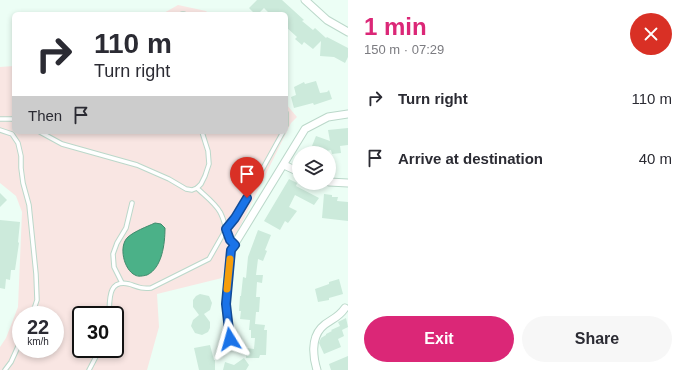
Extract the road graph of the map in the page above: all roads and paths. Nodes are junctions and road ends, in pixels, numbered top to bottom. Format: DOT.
graph roads {
  1 [pos="305,0"];
  2 [pos="348,32"];
  3 [pos="348,114"];
  4 [pos="0,119"];
  5 [pos="12,119"];
  6 [pos="0,130"];
  7 [pos="44,134"];
  8 [pos="203,134"];
  9 [pos="282,134"];
  10 [pos="284,165"];
  11 [pos="292,169"];
  12 [pos="336,182"];
  13 [pos="348,183"];
  14 [pos="197,188"];
  15 [pos="132,203"];
  16 [pos="226,229"];
  17 [pos="235,245"];
  18 [pos="122,283"];
  19 [pos="35,306"];
  20 [pos="110,306"];
  21 [pos="345,308"];
  22 [pos="230,339"];
  23 [pos="13,358"];
  24 [pos="95,358"];
  25 [pos="5,370"];
  26 [pos="89,370"];
  27 [pos="317,370"];
  1 -- 2 [label="street"];
  3 -- 10 [label="street"];
  4 -- 5 [label="lane"];
  6 -- 19 [label="lane"];
  7 -- 14 [label="lane"];
  8 -- 14 [label="lane"];
  9 -- 16 [label="lane"];
  10 -- 11 [label="street"];
  10 -- 17 [label="street"];
  12 -- 13 [label="street"];
  14 -- 16 [label="lane"];
  15 -- 18 [label="lane"];
  16 -- 17 [label="lane"];
  16 -- 18 [label="lane"];
  17 -- 22 [label="street"];
  18 -- 20 [label="lane"];
  21 -- 27 [label="street"];
  23 -- 25 [label="lane"];
  24 -- 26 [label="lane"];
}
